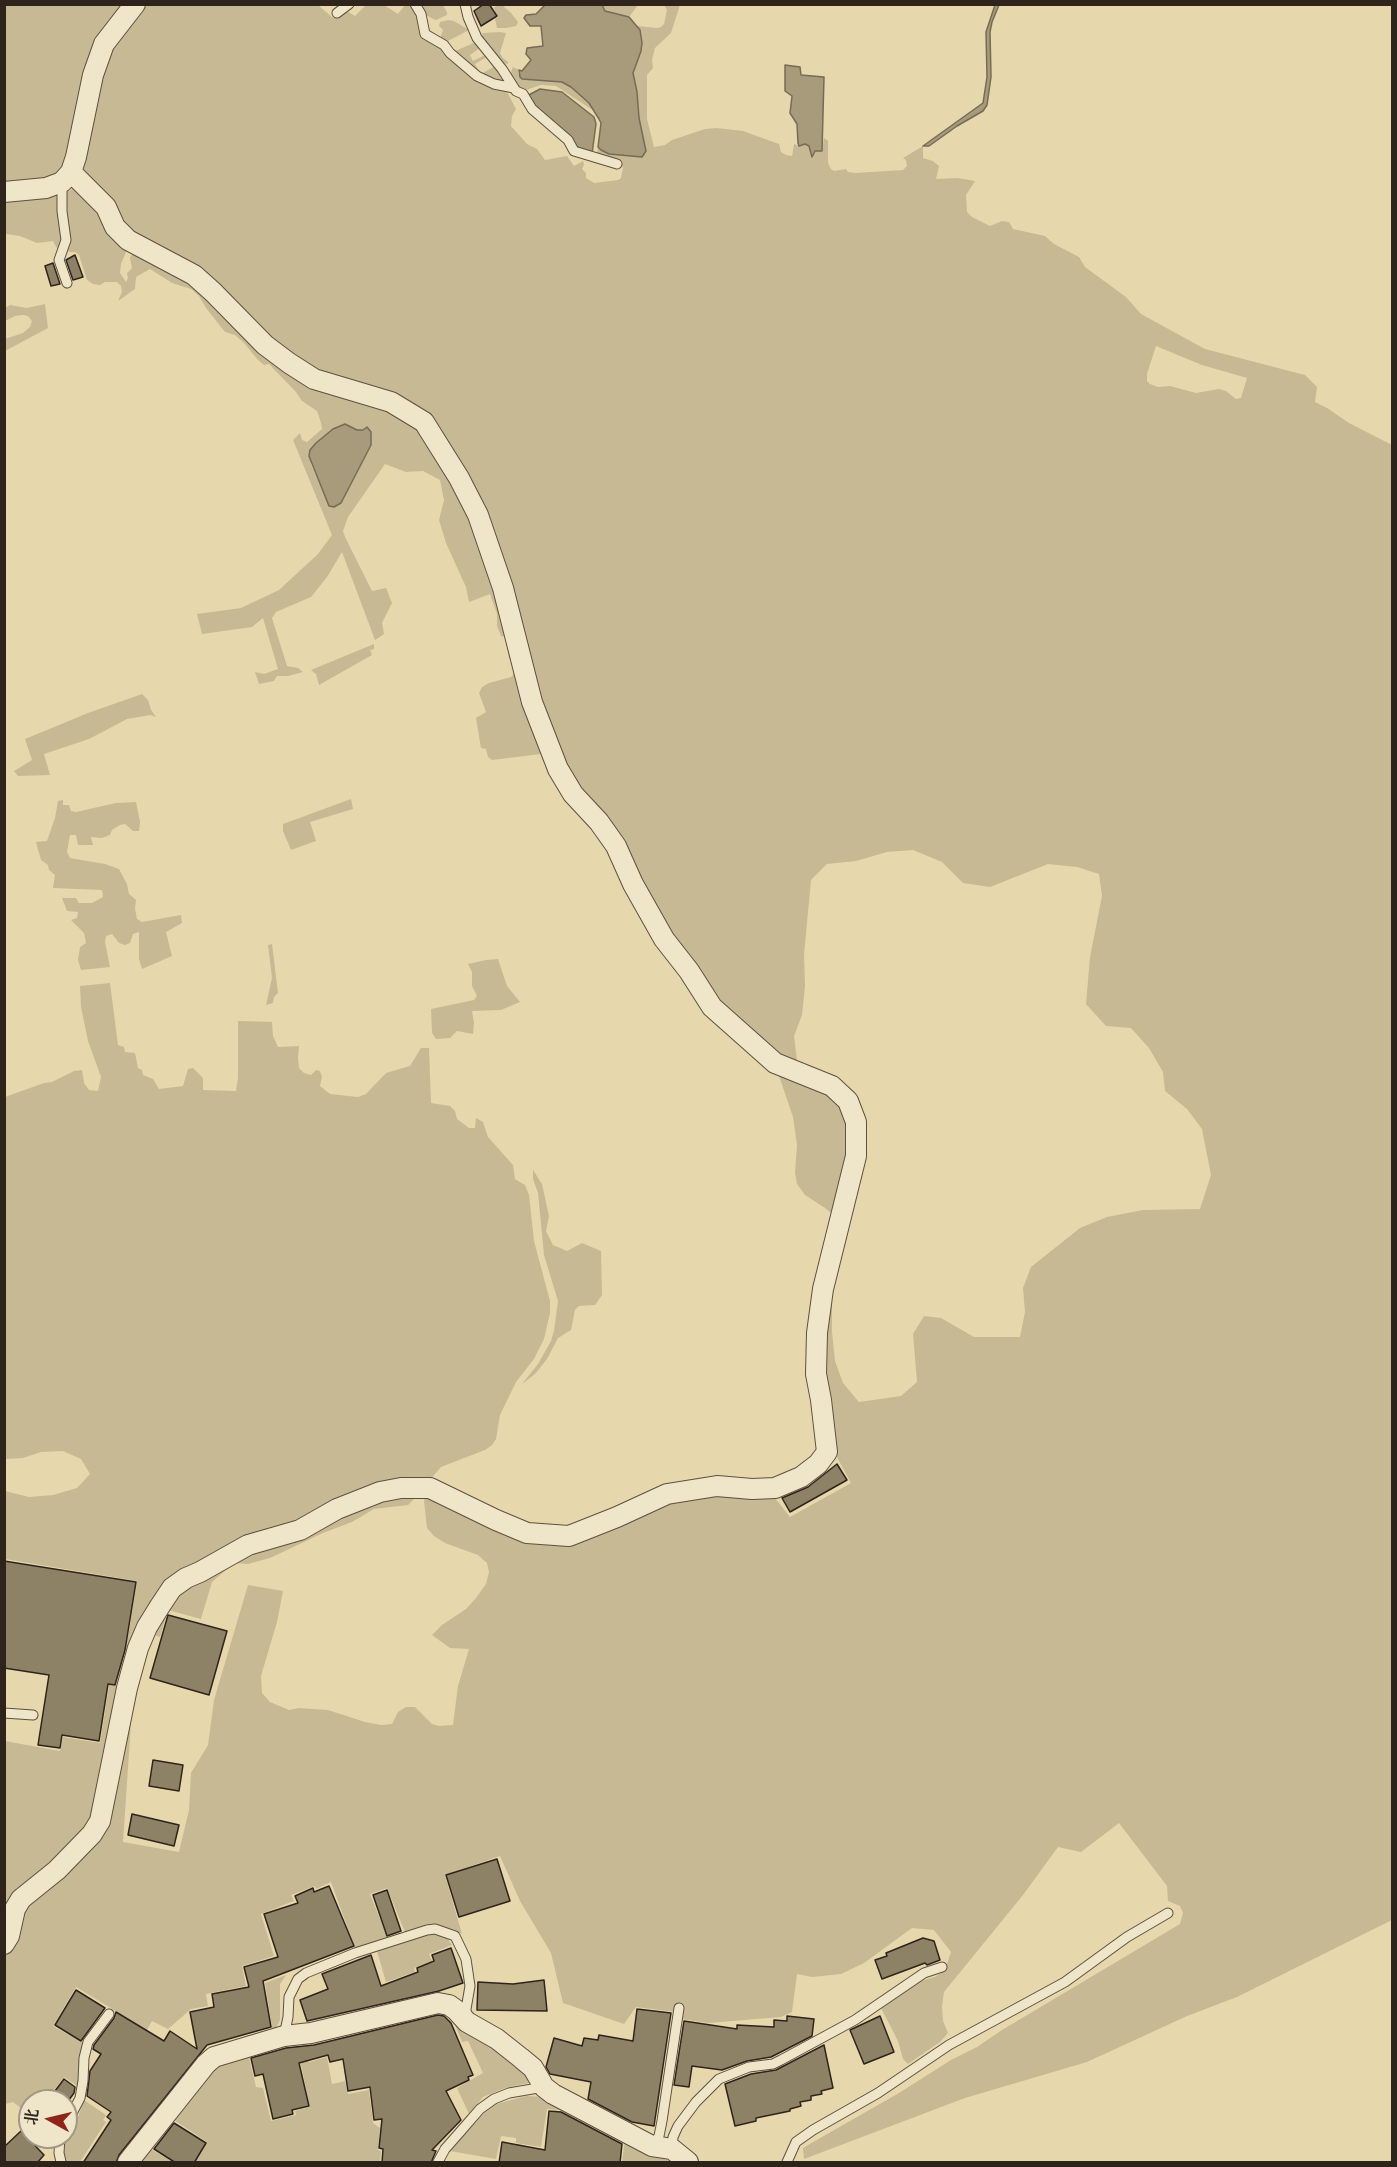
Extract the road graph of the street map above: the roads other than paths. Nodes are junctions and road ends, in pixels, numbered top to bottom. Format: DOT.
graph roads {
  1 [pos="135,4"];
  2 [pos="349,4"];
  3 [pos="415,4"];
  4 [pos="465,4"];
  5 [pos="337,13"];
  6 [pos="514,88"];
  7 [pos="617,164"];
  8 [pos="66,177"];
  9 [pos="4,192"];
  10 [pos="67,283"];
  11 [pos="4,1713"];
  12 [pos="33,1715"];
  13 [pos="1168,1913"];
  14 [pos="4,1944"];
  15 [pos="942,1967"];
  16 [pos="679,2008"];
  17 [pos="109,2013"];
  18 [pos="467,2022"];
  19 [pos="284,2036"];
  20 [pos="544,2087"];
  21 [pos="78,2102"];
  22 [pos="652,2146"];
  23 [pos="672,2149"];
  24 [pos="128,2163"];
  25 [pos="438,2163"];
  26 [pos="688,2163"];
  27 [pos="787,2163"];
  1 -- 8 [label="street"];
  2 -- 5 [label="lane"];
  3 -- 6 [label="lane"];
  4 -- 6 [label="lane"];
  6 -- 7 [label="lane"];
  8 -- 9 [label="street"];
  8 -- 10 [label="lane"];
  8 -- 14 [label="street"];
  11 -- 12 [label="lane"];
  13 -- 27 [label="lane"];
  15 -- 23 [label="lane"];
  16 -- 22 [label="lane"];
  17 -- 21 [label="lane"];
  18 -- 19 [label="street"];
  18 -- 19 [label="lane"];
  18 -- 20 [label="street"];
  19 -- 24 [label="street"];
  20 -- 22 [label="street"];
  20 -- 25 [label="lane"];
  22 -- 23 [label="street"];
  23 -- 26 [label="street"];
}
